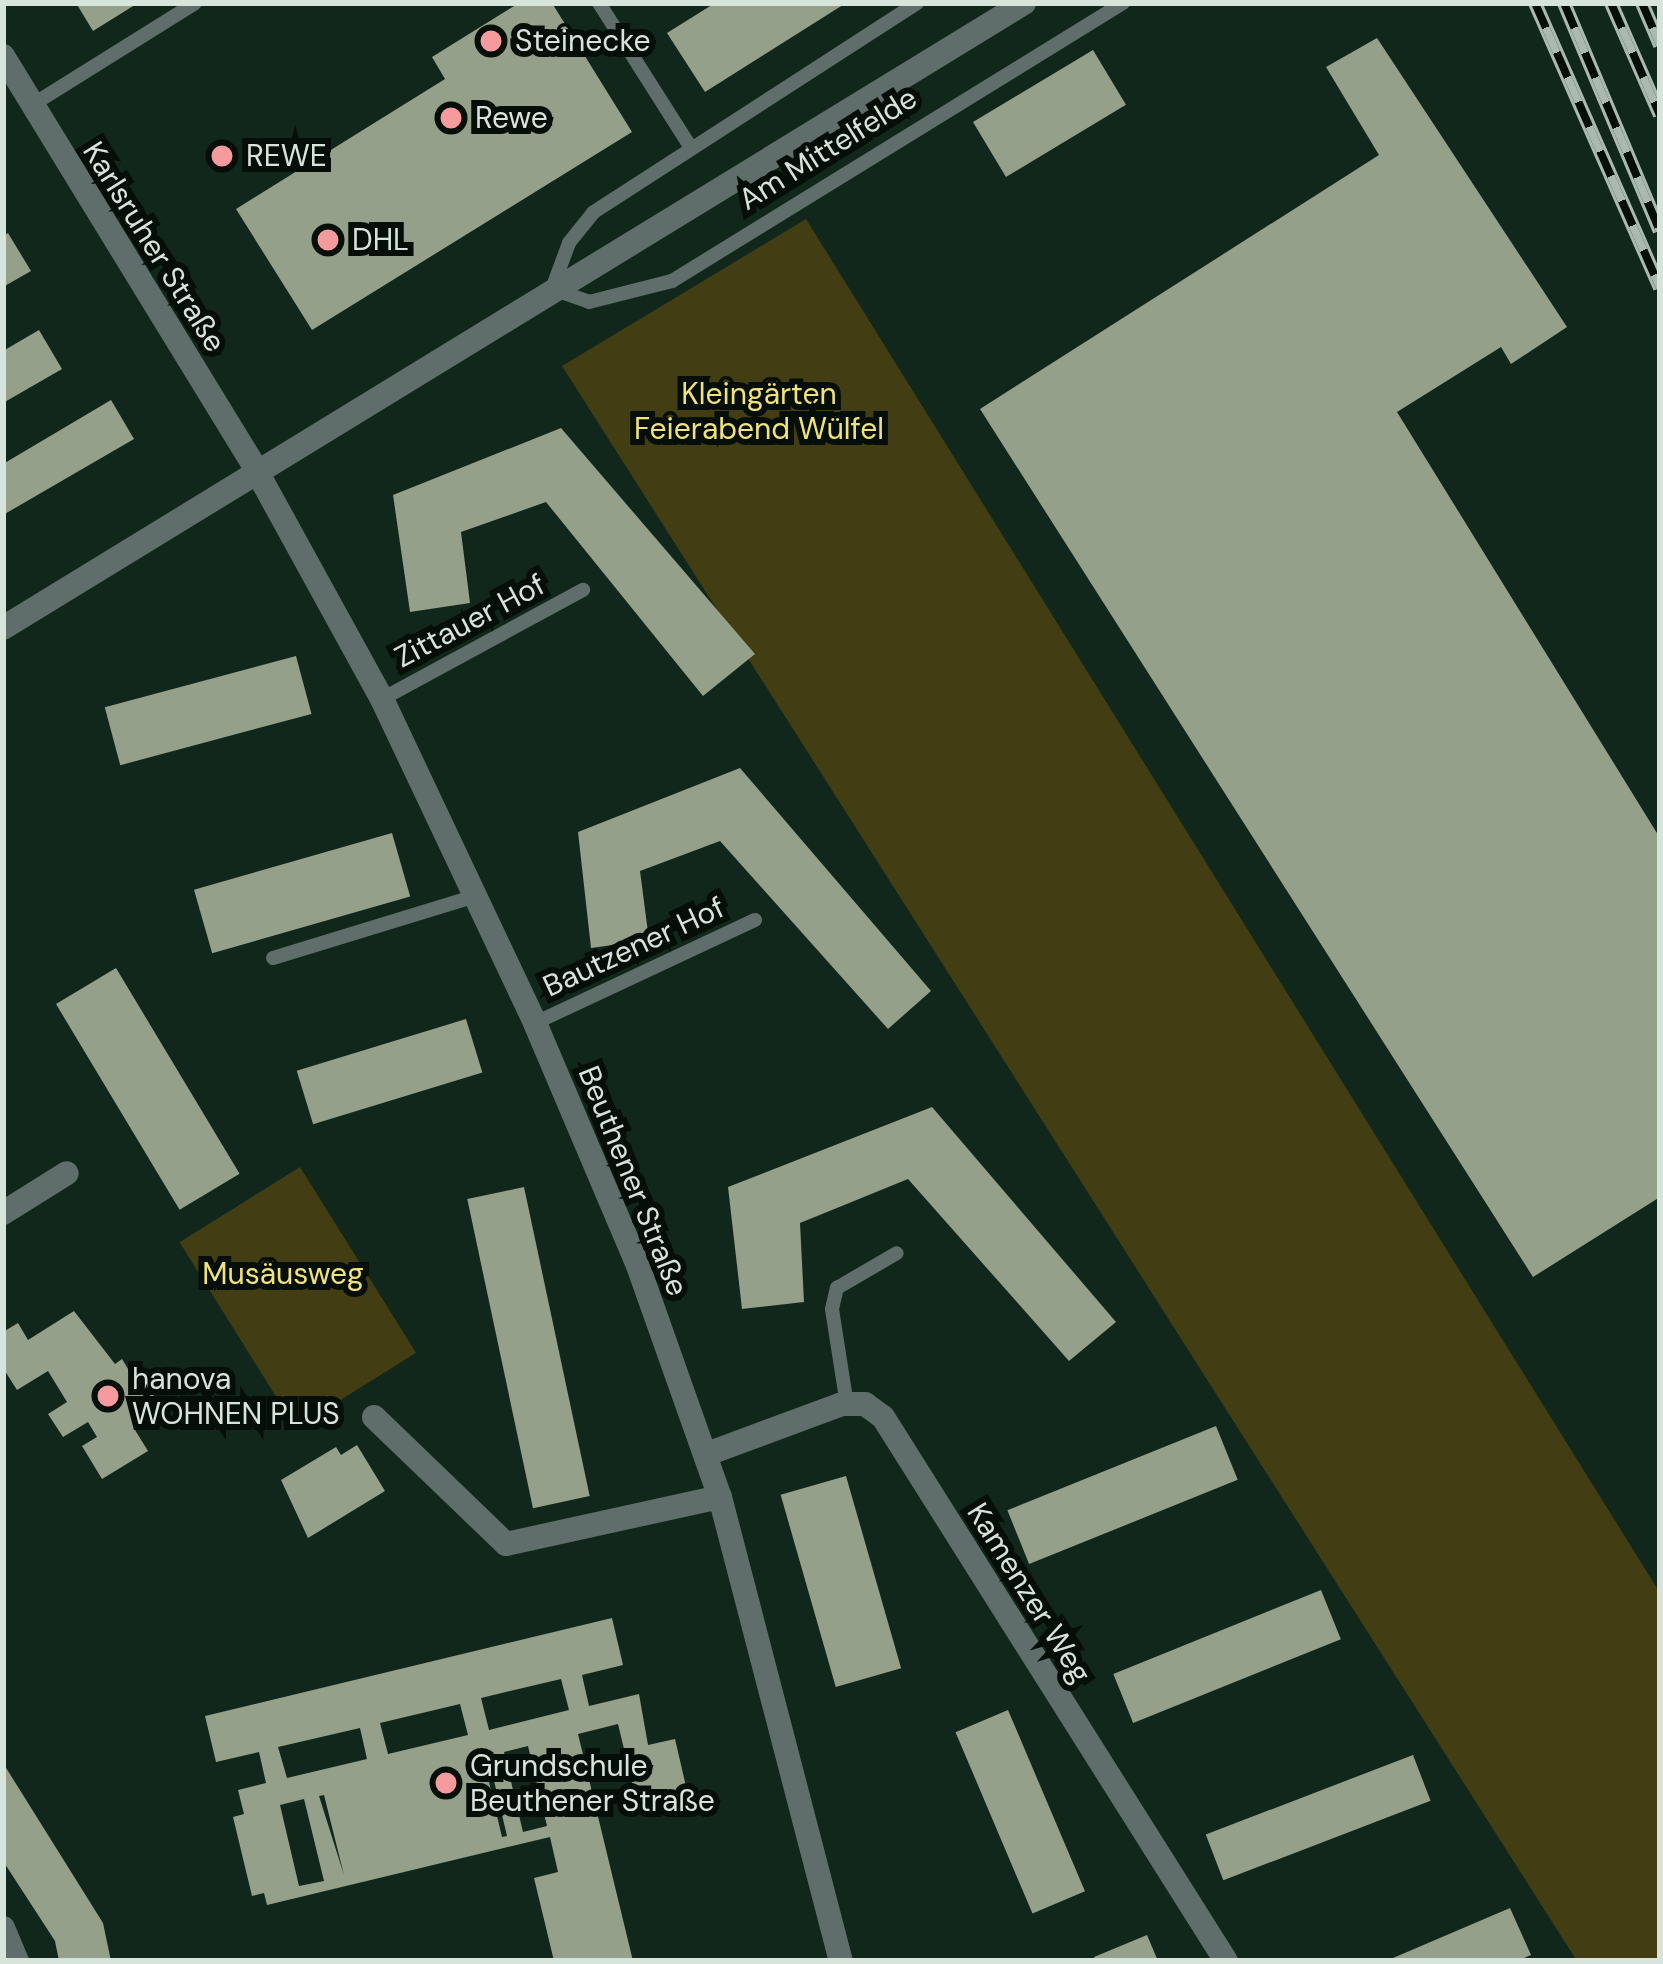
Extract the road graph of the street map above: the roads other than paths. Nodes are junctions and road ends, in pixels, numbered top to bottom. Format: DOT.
graph roads {
  1 [pos="194,3"];
  2 [pos="599,3"];
  3 [pos="917,3"];
  4 [pos="1024,3"];
  5 [pos="1123,3"];
  6 [pos="3,56"];
  7 [pos="32,105"];
  8 [pos="689,145"];
  9 [pos="552,289"];
  10 [pos="255,468"];
  11 [pos="583,590"];
  12 [pos="3,628"];
  13 [pos="382,699"];
  14 [pos="476,896"];
  15 [pos="755,920"];
  16 [pos="273,958"];
  17 [pos="536,1023"];
  18 [pos="67,1174"];
  19 [pos="3,1213"];
  20 [pos="897,1253"];
  21 [pos="847,1405"];
  22 [pos="374,1417"];
  23 [pos="707,1454"];
  24 [pos="720,1497"];
  25 [pos="3,1928"];
  26 [pos="17,1961"];
  27 [pos="841,1961"];
  28 [pos="1226,1961"];
  1 -- 7 [label="lane"];
  2 -- 8 [label="lane"];
  3 -- 8 [label="lane"];
  4 -- 9 [label="street, Am Mittelfelde"];
  5 -- 9 [label="lane, Am Mittelfelde"];
  6 -- 7 [label="street, Karlsruher Straße"];
  7 -- 10 [label="street, Karlsruher Straße"];
  8 -- 9 [label="lane"];
  9 -- 10 [label="street, Am Mittelfelde"];
  10 -- 12 [label="street, Am Mittelfelde"];
  10 -- 13 [label="street, Beuthener Straße"];
  11 -- 13 [label="lane, Zittauer Hof"];
  13 -- 14 [label="street, Beuthener Straße"];
  14 -- 16 [label="lane"];
  14 -- 17 [label="street, Beuthener Straße"];
  15 -- 17 [label="lane, Bautzener Hof"];
  17 -- 23 [label="street, Beuthener Straße"];
  18 -- 19 [label="street"];
  20 -- 21 [label="lane"];
  21 -- 23 [label="street"];
  21 -- 28 [label="street, Kamenzer Weg"];
  22 -- 24 [label="street"];
  23 -- 24 [label="street, Beuthener Straße"];
  24 -- 27 [label="street, Beuthener Straße"];
  25 -- 26 [label="street"];
}
